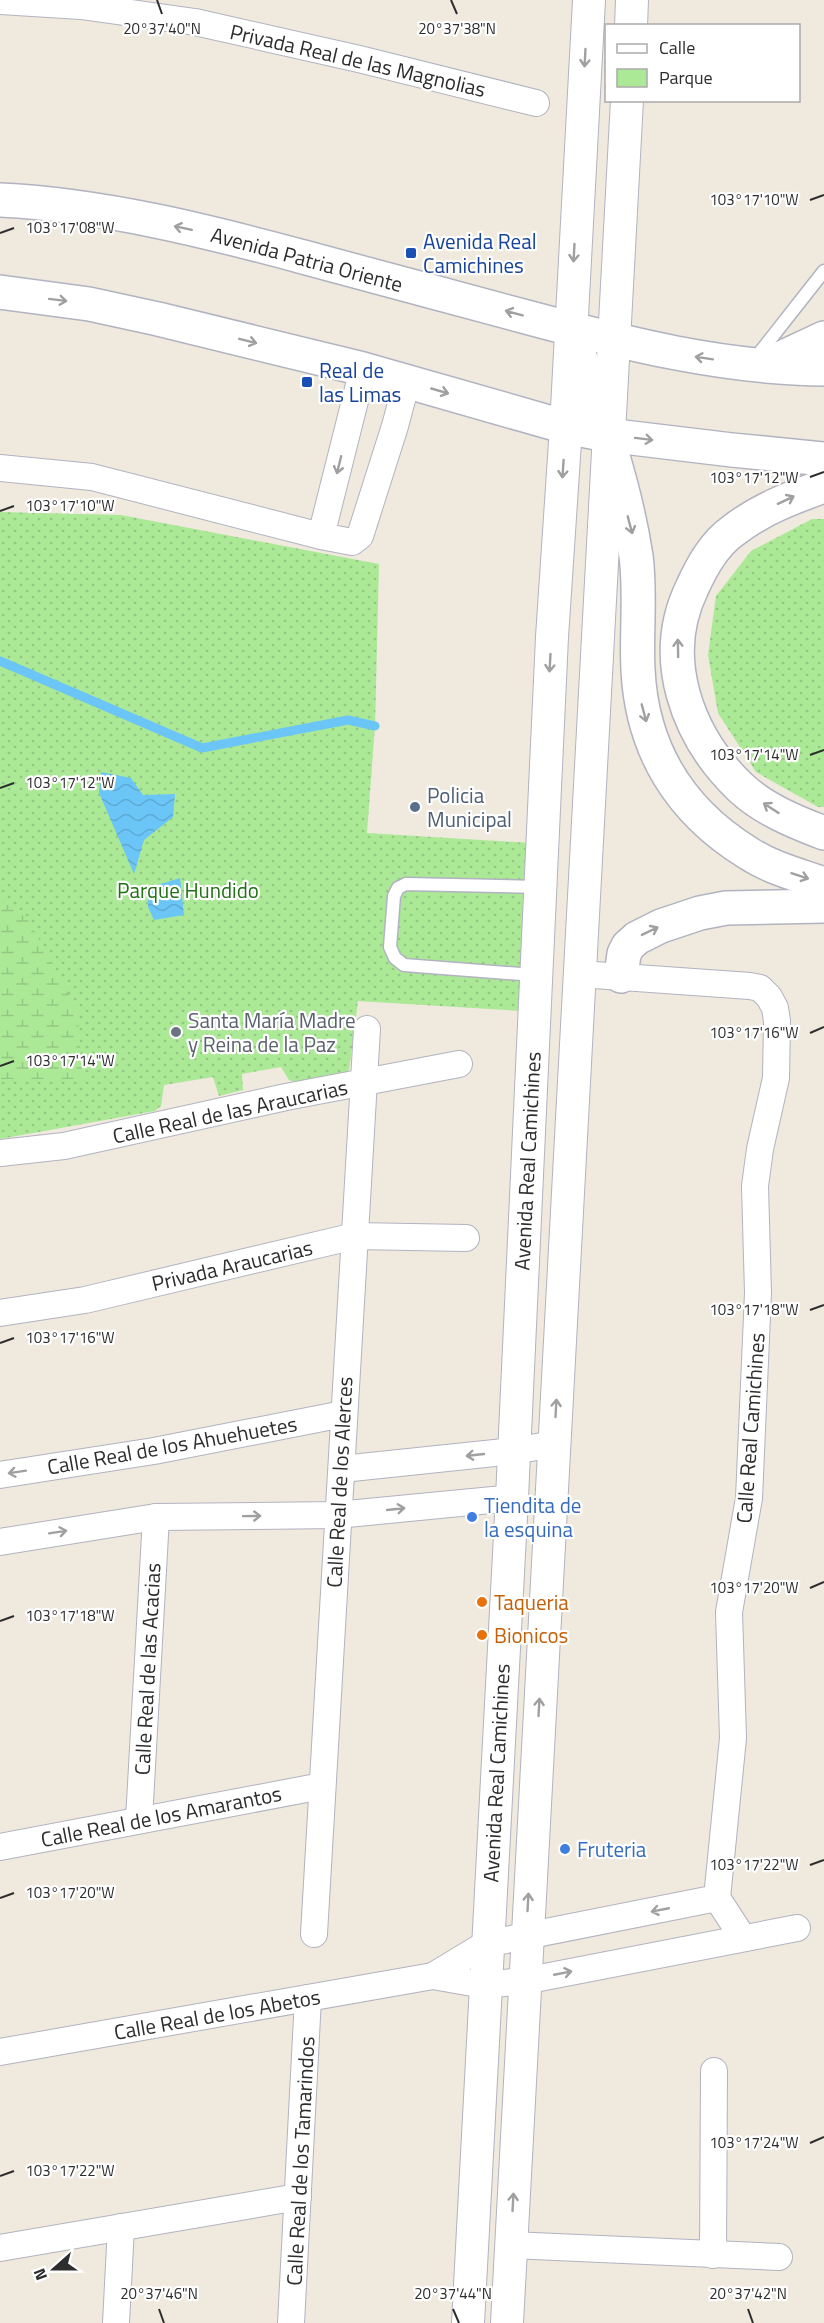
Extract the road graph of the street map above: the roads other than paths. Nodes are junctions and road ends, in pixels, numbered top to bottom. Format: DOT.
graph roads {
  1 [pos="589,0"];
  2 [pos="632,0"];
  3 [pos="0,1"];
  4 [pos="631,24"];
  5 [pos="627,102"];
  6 [pos="536,103"];
  7 [pos="0,200"];
  8 [pos="824,271"];
  9 [pos="0,292"];
  10 [pos="570,328"];
  11 [pos="824,338"];
  12 [pos="614,341"];
  13 [pos="756,366"];
  14 [pos="363,369"];
  15 [pos="824,369"];
  16 [pos="407,381"];
  17 [pos="566,427"];
  18 [pos="607,435"];
  19 [pos="824,459"];
  20 [pos="0,468"];
  21 [pos="824,486"];
  22 [pos="321,537"];
  23 [pos="824,833"];
  24 [pos="824,884"];
  25 [pos="540,887"];
  26 [pos="824,906"];
  27 [pos="580,974"];
  28 [pos="536,976"];
  29 [pos="621,976"];
  30 [pos="367,1029"];
  31 [pos="459,1064"];
  32 [pos="363,1083"];
  33 [pos="0,1153"];
  34 [pos="355,1236"];
  35 [pos="466,1239"];
  36 [pos="0,1313"];
  37 [pos="343,1414"];
  38 [pos="554,1444"];
  39 [pos="513,1451"];
  40 [pos="342,1469"];
  41 [pos="0,1475"];
  42 [pos="512,1498"];
  43 [pos="337,1515"];
  44 [pos="156,1517"];
  45 [pos="0,1542"];
  46 [pos="322,1786"];
  47 [pos="139,1820"];
  48 [pos="0,1846"];
  49 [pos="717,1898"];
  50 [pos="797,1928"];
  51 [pos="314,1934"];
  52 [pos="526,1937"];
  53 [pos="743,1938"];
  54 [pos="486,1944"];
  55 [pos="433,1976"];
  56 [pos="524,1981"];
  57 [pos="484,1985"];
  58 [pos="308,1998"];
  59 [pos="0,2052"];
  60 [pos="714,2071"];
  61 [pos="298,2197"];
  62 [pos="121,2227"];
  63 [pos="511,2245"];
  64 [pos="0,2248"];
  65 [pos="713,2255"];
  66 [pos="779,2257"];
  67 [pos="116,2323"];
  68 [pos="291,2323"];
  69 [pos="468,2323"];
  70 [pos="507,2323"];
  1 -- 10 [label="street, Avenida Real Camichines, one-way"];
  2 -- 4 [label="street"];
  3 -- 6 [label="street, Privada Real de las Magnolias"];
  5 -- 12 [label="street, Avenida Real Camichines"];
  10 -- 7 [label="main road, Avenida Patria Oriente, one-way"];
  8 -- 13 [label="lane"];
  9 -- 14 [label="main road, one-way"];
  10 -- 12 [label="main road, Avenida Patria Oriente"];
  10 -- 17 [label="street, Avenida Real Camichines"];
  10 -- 18 [label="main road"];
  11 -- 13 [label="main road"];
  13 -- 12 [label="main road, Avenida Patria Oriente, one-way"];
  12 -- 18 [label="street, Avenida Real Camichines"];
  13 -- 15 [label="main road, Avenida Patria Oriente"];
  14 -- 16 [label="main road"];
  14 -- 22 [label="street, one-way"];
  16 -- 17 [label="main road, one-way"];
  16 -- 22 [label="street"];
  17 -- 18 [label="main road"];
  17 -- 25 [label="street, Avenida Real Camichines, one-way"];
  18 -- 19 [label="main road, one-way"];
  18 -- 24 [label="main road, one-way"];
  18 -- 27 [label="street, Avenida Real Camichines"];
  20 -- 22 [label="street"];
  23 -- 21 [label="main road, one-way"];
  25 -- 28 [label="street, Avenida Real Camichines"];
  25 -- 28 [label="lane"];
  29 -- 26 [label="main road, one-way"];
  27 -- 29 [label="street, Calle Real Camichines"];
  38 -- 27 [label="street, Avenida Real Camichines, one-way"];
  28 -- 39 [label="street, Avenida Real Camichines"];
  29 -- 49 [label="street, Calle Real Camichines"];
  30 -- 32 [label="street, Calle Real de los Alerces"];
  31 -- 32 [label="street, Calle Real de las Araucarias"];
  32 -- 33 [label="street, Calle Real de las Araucarias"];
  32 -- 34 [label="street, Calle Real de los Alerces"];
  34 -- 35 [label="street, Privada Araucarias"];
  34 -- 36 [label="street, Privada Araucarias"];
  34 -- 37 [label="street, Calle Real de los Alerces"];
  37 -- 40 [label="street, Calle Real de los Alerces"];
  37 -- 41 [label="street, Calle Real de los Ahuehuetes, one-way"];
  38 -- 39 [label="street"];
  52 -- 38 [label="street, Avenida Real Camichines, one-way"];
  39 -- 40 [label="street, one-way"];
  39 -- 42 [label="street, Avenida Real Camichines"];
  40 -- 43 [label="street, Calle Real de los Alerces"];
  43 -- 42 [label="street, one-way"];
  42 -- 54 [label="street, Avenida Real Camichines"];
  44 -- 43 [label="street, one-way"];
  43 -- 46 [label="street, Calle Real de los Alerces"];
  45 -- 44 [label="street, one-way"];
  44 -- 47 [label="street, Calle Real de las Acacias"];
  46 -- 47 [label="street, Calle Real de los Amarantos"];
  46 -- 51 [label="street, Calle Real de los Alerces"];
  47 -- 48 [label="street, Calle Real de los Amarantos"];
  49 -- 52 [label="street, Calle Real de los Abetos, one-way"];
  49 -- 53 [label="street"];
  50 -- 53 [label="street, Calle Real de los Abetos"];
  52 -- 54 [label="street, Calle Real de los Abetos"];
  52 -- 56 [label="street, Avenida Real Camichines"];
  56 -- 53 [label="street, Calle Real de los Abetos, one-way"];
  54 -- 55 [label="street, Calle Real de los Abetos"];
  54 -- 57 [label="street, Avenida Real Camichines"];
  55 -- 57 [label="street, Calle Real de los Abetos"];
  55 -- 58 [label="street, Calle Real de los Abetos"];
  56 -- 57 [label="street, Calle Real de los Abetos"];
  63 -- 56 [label="street, Avenida Real Camichines, one-way"];
  57 -- 69 [label="street, Avenida Real Camichines"];
  58 -- 59 [label="street, Calle Real de los Abetos"];
  58 -- 61 [label="street, Calle Real de los Tamarindos"];
  60 -- 65 [label="street"];
  61 -- 62 [label="street"];
  61 -- 68 [label="street, Calle Real de los Tamarindos"];
  62 -- 64 [label="street"];
  62 -- 67 [label="street"];
  63 -- 65 [label="street"];
  63 -- 70 [label="street, Avenida Real Camichines"];
  65 -- 66 [label="street"];
}
